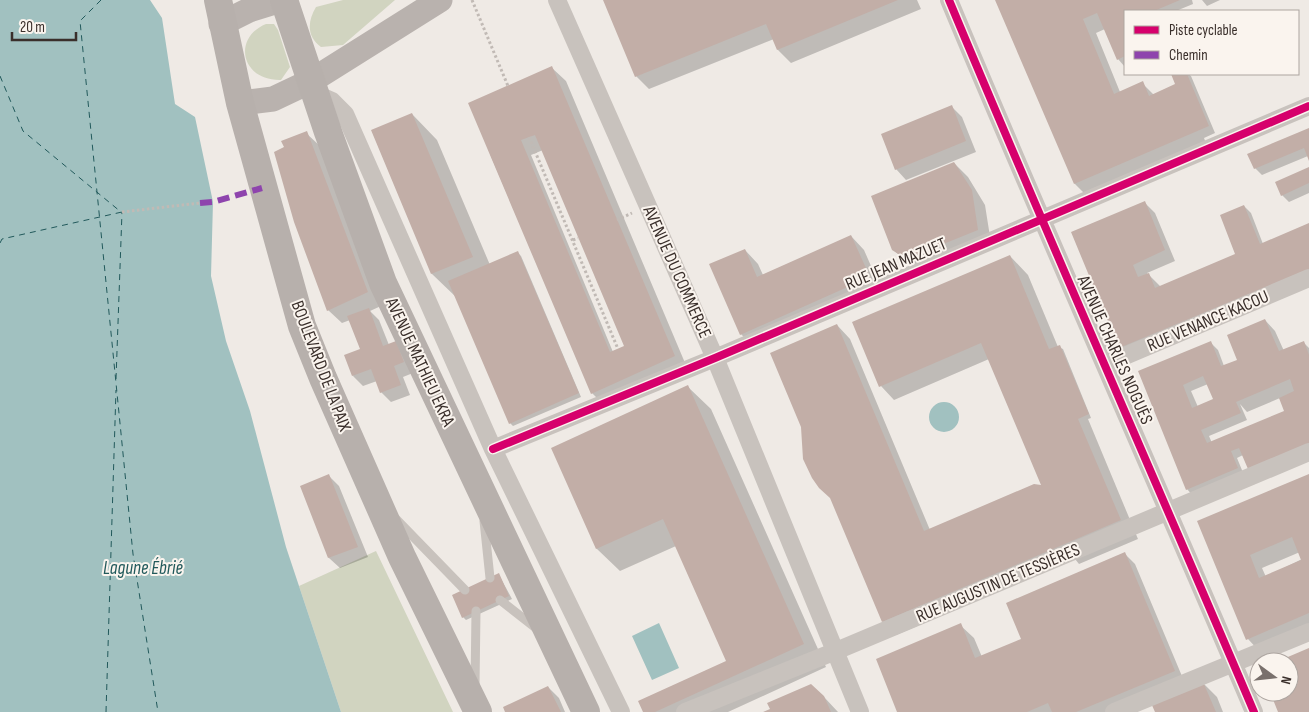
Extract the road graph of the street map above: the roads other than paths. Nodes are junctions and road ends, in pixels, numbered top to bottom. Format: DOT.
graph roads {
  1 [pos="283,0"];
  2 [pos="440,0"];
  3 [pos="558,0"];
  4 [pos="948,0"];
  5 [pos="220,12"];
  6 [pos="313,87"];
  7 [pos="240,103"];
  8 [pos="1309,106"];
  9 [pos="1040,219"];
  10 [pos="1309,278"];
  11 [pos="715,358"];
  12 [pos="1106,364"];
  13 [pos="476,412"];
  14 [pos="448,423"];
  15 [pos="493,448"];
  16 [pos="1309,452"];
  17 [pos="482,494"];
  18 [pos="376,499"];
  19 [pos="1169,512"];
  20 [pos="490,578"];
  21 [pos="465,590"];
  22 [pos="500,600"];
  23 [pos="476,612"];
  24 [pos="1309,632"];
  25 [pos="551,639"];
  26 [pos="834,652"];
  27 [pos="1234,664"];
  28 [pos="597,665"];
  29 [pos="569,675"];
  30 [pos="476,708"];
  31 [pos="586,712"];
  32 [pos="621,712"];
  33 [pos="685,712"];
  34 [pos="860,712"];
  35 [pos="1114,712"];
  36 [pos="1254,712"];
  1 -- 5 [label="main road"];
  1 -- 6 [label="main road, AVENUE MATHIEU EKRA"];
  2 -- 6 [label="main road"];
  3 -- 11 [label="street, AVENUE DU COMMERCE"];
  4 -- 9 [label="street, AVENUE CHARLES NOGUÈS"];
  5 -- 7 [label="main road, BOULEVARD DE LA PAIX"];
  6 -- 7 [label="main road"];
  6 -- 13 [label="street"];
  6 -- 14 [label="main road, AVENUE MATHIEU EKRA"];
  7 -- 18 [label="main road, BOULEVARD DE LA PAIX"];
  8 -- 9 [label="street, RUE JEAN MAZUET"];
  9 -- 11 [label="street, RUE JEAN MAZUET"];
  9 -- 12 [label="street, AVENUE CHARLES NOGUÈS"];
  10 -- 12 [label="street, RUE VENANCE KACOU"];
  11 -- 15 [label="street, RUE JEAN MAZUET"];
  11 -- 26 [label="street, AVENUE DU COMMERCE"];
  12 -- 19 [label="street, AVENUE CHARLES NOGUÈS"];
  13 -- 14 [label="street"];
  13 -- 15 [label="street"];
  14 -- 17 [label="main road, AVENUE MATHIEU EKRA"];
  15 -- 28 [label="street"];
  16 -- 19 [label="street, RUE AUGUSTIN DE TESSIÈRES"];
  17 -- 20 [label="lane"];
  17 -- 25 [label="main road, AVENUE MATHIEU EKRA"];
  18 -- 21 [label="lane"];
  18 -- 30 [label="main road, BOULEVARD DE LA PAIX"];
  19 -- 26 [label="street, RUE AUGUSTIN DE TESSIÈRES"];
  19 -- 27 [label="street, AVENUE CHARLES NOGUÈS"];
  22 -- 25 [label="lane"];
  23 -- 30 [label="lane"];
  24 -- 27 [label="street"];
  25 -- 29 [label="main road, AVENUE MATHIEU EKRA"];
  26 -- 33 [label="street, RUE AUGUSTIN DE TESSIÈRES"];
  26 -- 34 [label="street, AVENUE DU COMMERCE"];
  27 -- 35 [label="street"];
  27 -- 36 [label="street, AVENUE CHARLES NOGUÈS"];
  28 -- 29 [label="street"];
  28 -- 32 [label="street"];
  29 -- 31 [label="main road, AVENUE MATHIEU EKRA"];
}
